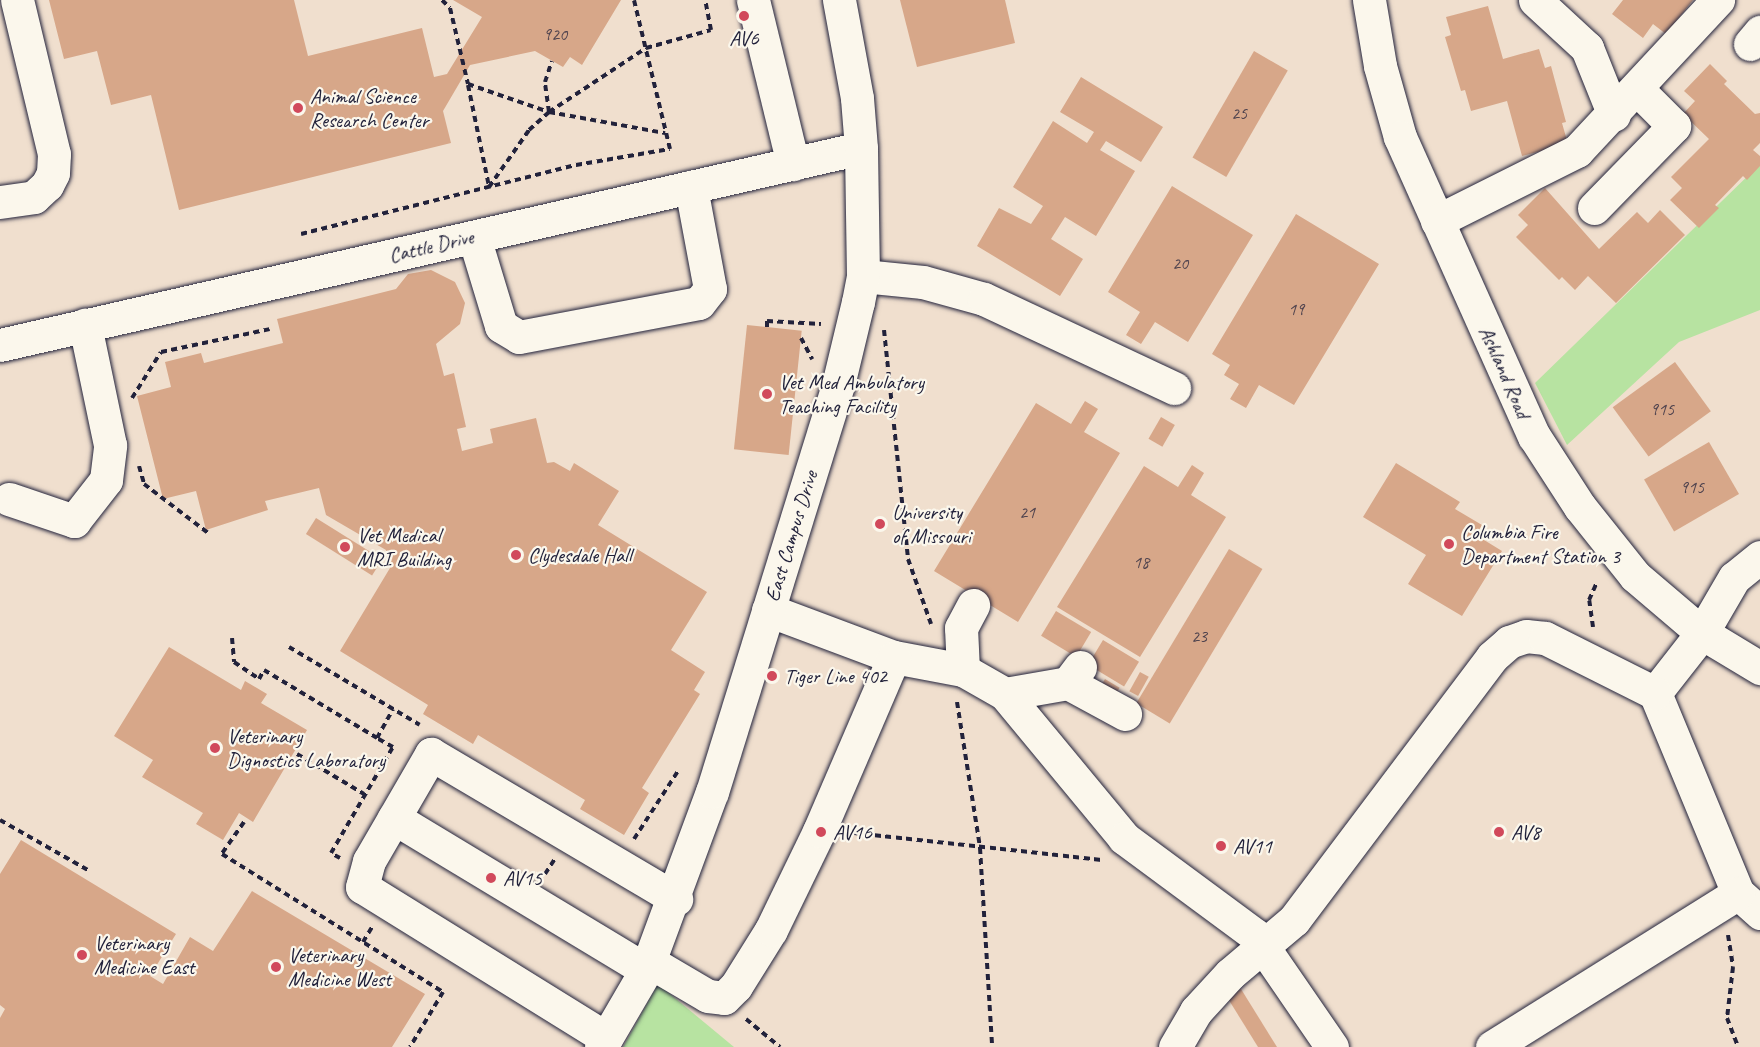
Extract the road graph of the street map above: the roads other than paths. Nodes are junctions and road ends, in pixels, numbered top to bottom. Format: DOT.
graph roads {
  1 [pos="16,0"];
  2 [pos="753,0"];
  3 [pos="839,0"];
  4 [pos="1369,0"];
  5 [pos="1535,0"];
  6 [pos="1718,0"];
  7 [pos="1638,90"];
  8 [pos="1614,115"];
  9 [pos="861,148"];
  10 [pos="793,164"];
  11 [pos="691,187"];
  12 [pos="0,202"];
  13 [pos="1594,208"];
  14 [pos="1437,221"];
  15 [pos="474,237"];
  16 [pos="863,276"];
  17 [pos="85,325"];
  18 [pos="0,345"];
  19 [pos="1174,388"];
  20 [pos="3,504"];
  21 [pos="1760,556"];
  22 [pos="972,606"];
  23 [pos="768,610"];
  24 [pos="1702,633"];
  25 [pos="894,657"];
  26 [pos="1760,668"];
  27 [pos="963,670"];
  28 [pos="1655,693"];
  29 [pos="1005,694"];
  30 [pos="1125,714"];
  31 [pos="394,818"];
  32 [pos="676,899"];
  33 [pos="1749,903"];
  34 [pos="1263,945"];
  35 [pos="648,966"];
  36 [pos="603,1043"];
  37 [pos="1174,1047"];
  38 [pos="1332,1047"];
  39 [pos="1491,1047"];
  1 -- 12 [label="street"];
  2 -- 10 [label="street"];
  3 -- 9 [label="street, East Campus Drive"];
  4 -- 14 [label="street, Ashland Road"];
  5 -- 8 [label="street"];
  6 -- 7 [label="street"];
  7 -- 8 [label="street"];
  7 -- 13 [label="street"];
  8 -- 14 [label="street"];
  9 -- 10 [label="street, Cattle Drive"];
  9 -- 16 [label="street, East Campus Drive"];
  10 -- 11 [label="street, Cattle Drive"];
  11 -- 15 [label="street, Cattle Drive"];
  11 -- 15 [label="street"];
  14 -- 24 [label="street, Ashland Road"];
  15 -- 17 [label="street, Cattle Drive"];
  16 -- 19 [label="street"];
  16 -- 23 [label="street, East Campus Drive"];
  17 -- 18 [label="street, Cattle Drive"];
  17 -- 20 [label="street"];
  21 -- 24 [label="street"];
  22 -- 27 [label="street"];
  23 -- 25 [label="street"];
  23 -- 32 [label="street, East Campus Drive"];
  24 -- 26 [label="street, Ashland Road"];
  24 -- 28 [label="street"];
  25 -- 27 [label="street"];
  25 -- 35 [label="street"];
  27 -- 29 [label="street"];
  28 -- 33 [label="street"];
  28 -- 34 [label="street"];
  29 -- 30 [label="street"];
  29 -- 34 [label="street"];
  31 -- 32 [label="street"];
  31 -- 35 [label="street"];
  31 -- 36 [label="street"];
  32 -- 35 [label="street, East Campus Drive"];
  33 -- 39 [label="street"];
  34 -- 37 [label="street"];
  34 -- 38 [label="street"];
  35 -- 36 [label="street, East Campus Drive"];
}
